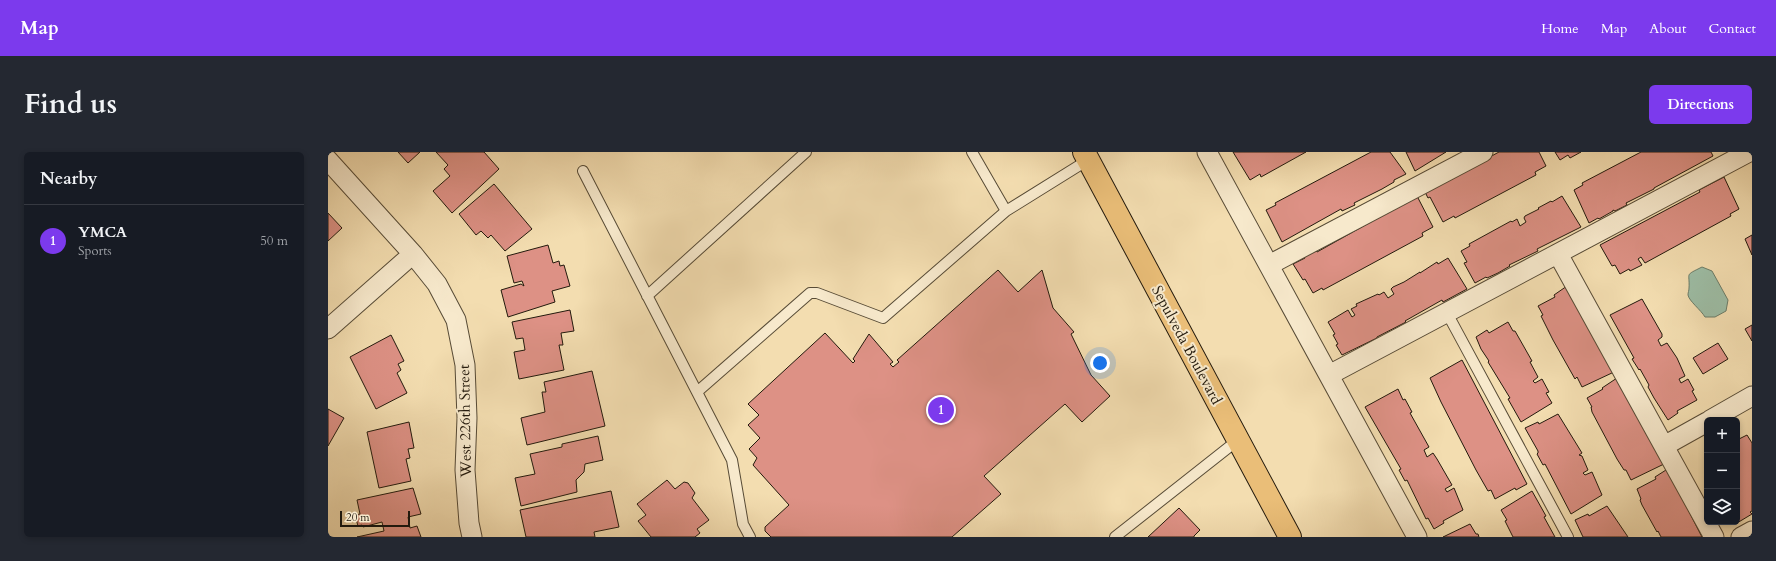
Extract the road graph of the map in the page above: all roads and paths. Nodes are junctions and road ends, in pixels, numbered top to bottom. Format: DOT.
graph roads {
  1 [pos="806,152"];
  2 [pos="972,152"];
  3 [pos="1207,152"];
  4 [pos="1483,152"];
  5 [pos="1749,152"];
  6 [pos="1086,156"];
  7 [pos="1752,158"];
  8 [pos="328,160"];
  9 [pos="583,171"];
  10 [pos="1006,211"];
  11 [pos="413,254"];
  12 [pos="1558,254"];
  13 [pos="1269,265"];
  14 [pos="647,296"];
  15 [pos="1447,313"];
  16 [pos="328,329"];
  17 [pos="1329,375"];
  18 [pos="697,392"];
  19 [pos="1752,396"];
  20 [pos="1715,417"];
  21 [pos="1704,424"];
  22 [pos="1238,440"];
  23 [pos="1664,446"];
  24 [pos="1752,531"];
  25 [pos="472,537"];
  26 [pos="750,537"];
  27 [pos="1115,537"];
  28 [pos="1290,537"];
  29 [pos="1418,537"];
  30 [pos="1568,537"];
  31 [pos="1714,537"];
  32 [pos="1741,537"];
  1 -- 14 [label="lane"];
  2 -- 10 [label="lane"];
  3 -- 13 [label="street"];
  4 -- 13 [label="street"];
  5 -- 7 [label="street"];
  5 -- 12 [label="street"];
  6 -- 10 [label="lane"];
  6 -- 22 [label="main road, Sepulveda Boulevard"];
  8 -- 11 [label="street, West 226th Street"];
  9 -- 14 [label="lane"];
  10 -- 18 [label="lane"];
  11 -- 16 [label="street"];
  11 -- 25 [label="street, West 226th Street"];
  12 -- 15 [label="street"];
  12 -- 23 [label="street"];
  13 -- 17 [label="street"];
  14 -- 18 [label="lane"];
  15 -- 17 [label="street"];
  15 -- 30 [label="lane"];
  17 -- 29 [label="street"];
  18 -- 26 [label="lane"];
  19 -- 20 [label="street"];
  21 -- 23 [label="street"];
  22 -- 27 [label="lane"];
  22 -- 28 [label="main road, Sepulveda Boulevard"];
  23 -- 31 [label="street"];
  24 -- 32 [label="street"];
}
